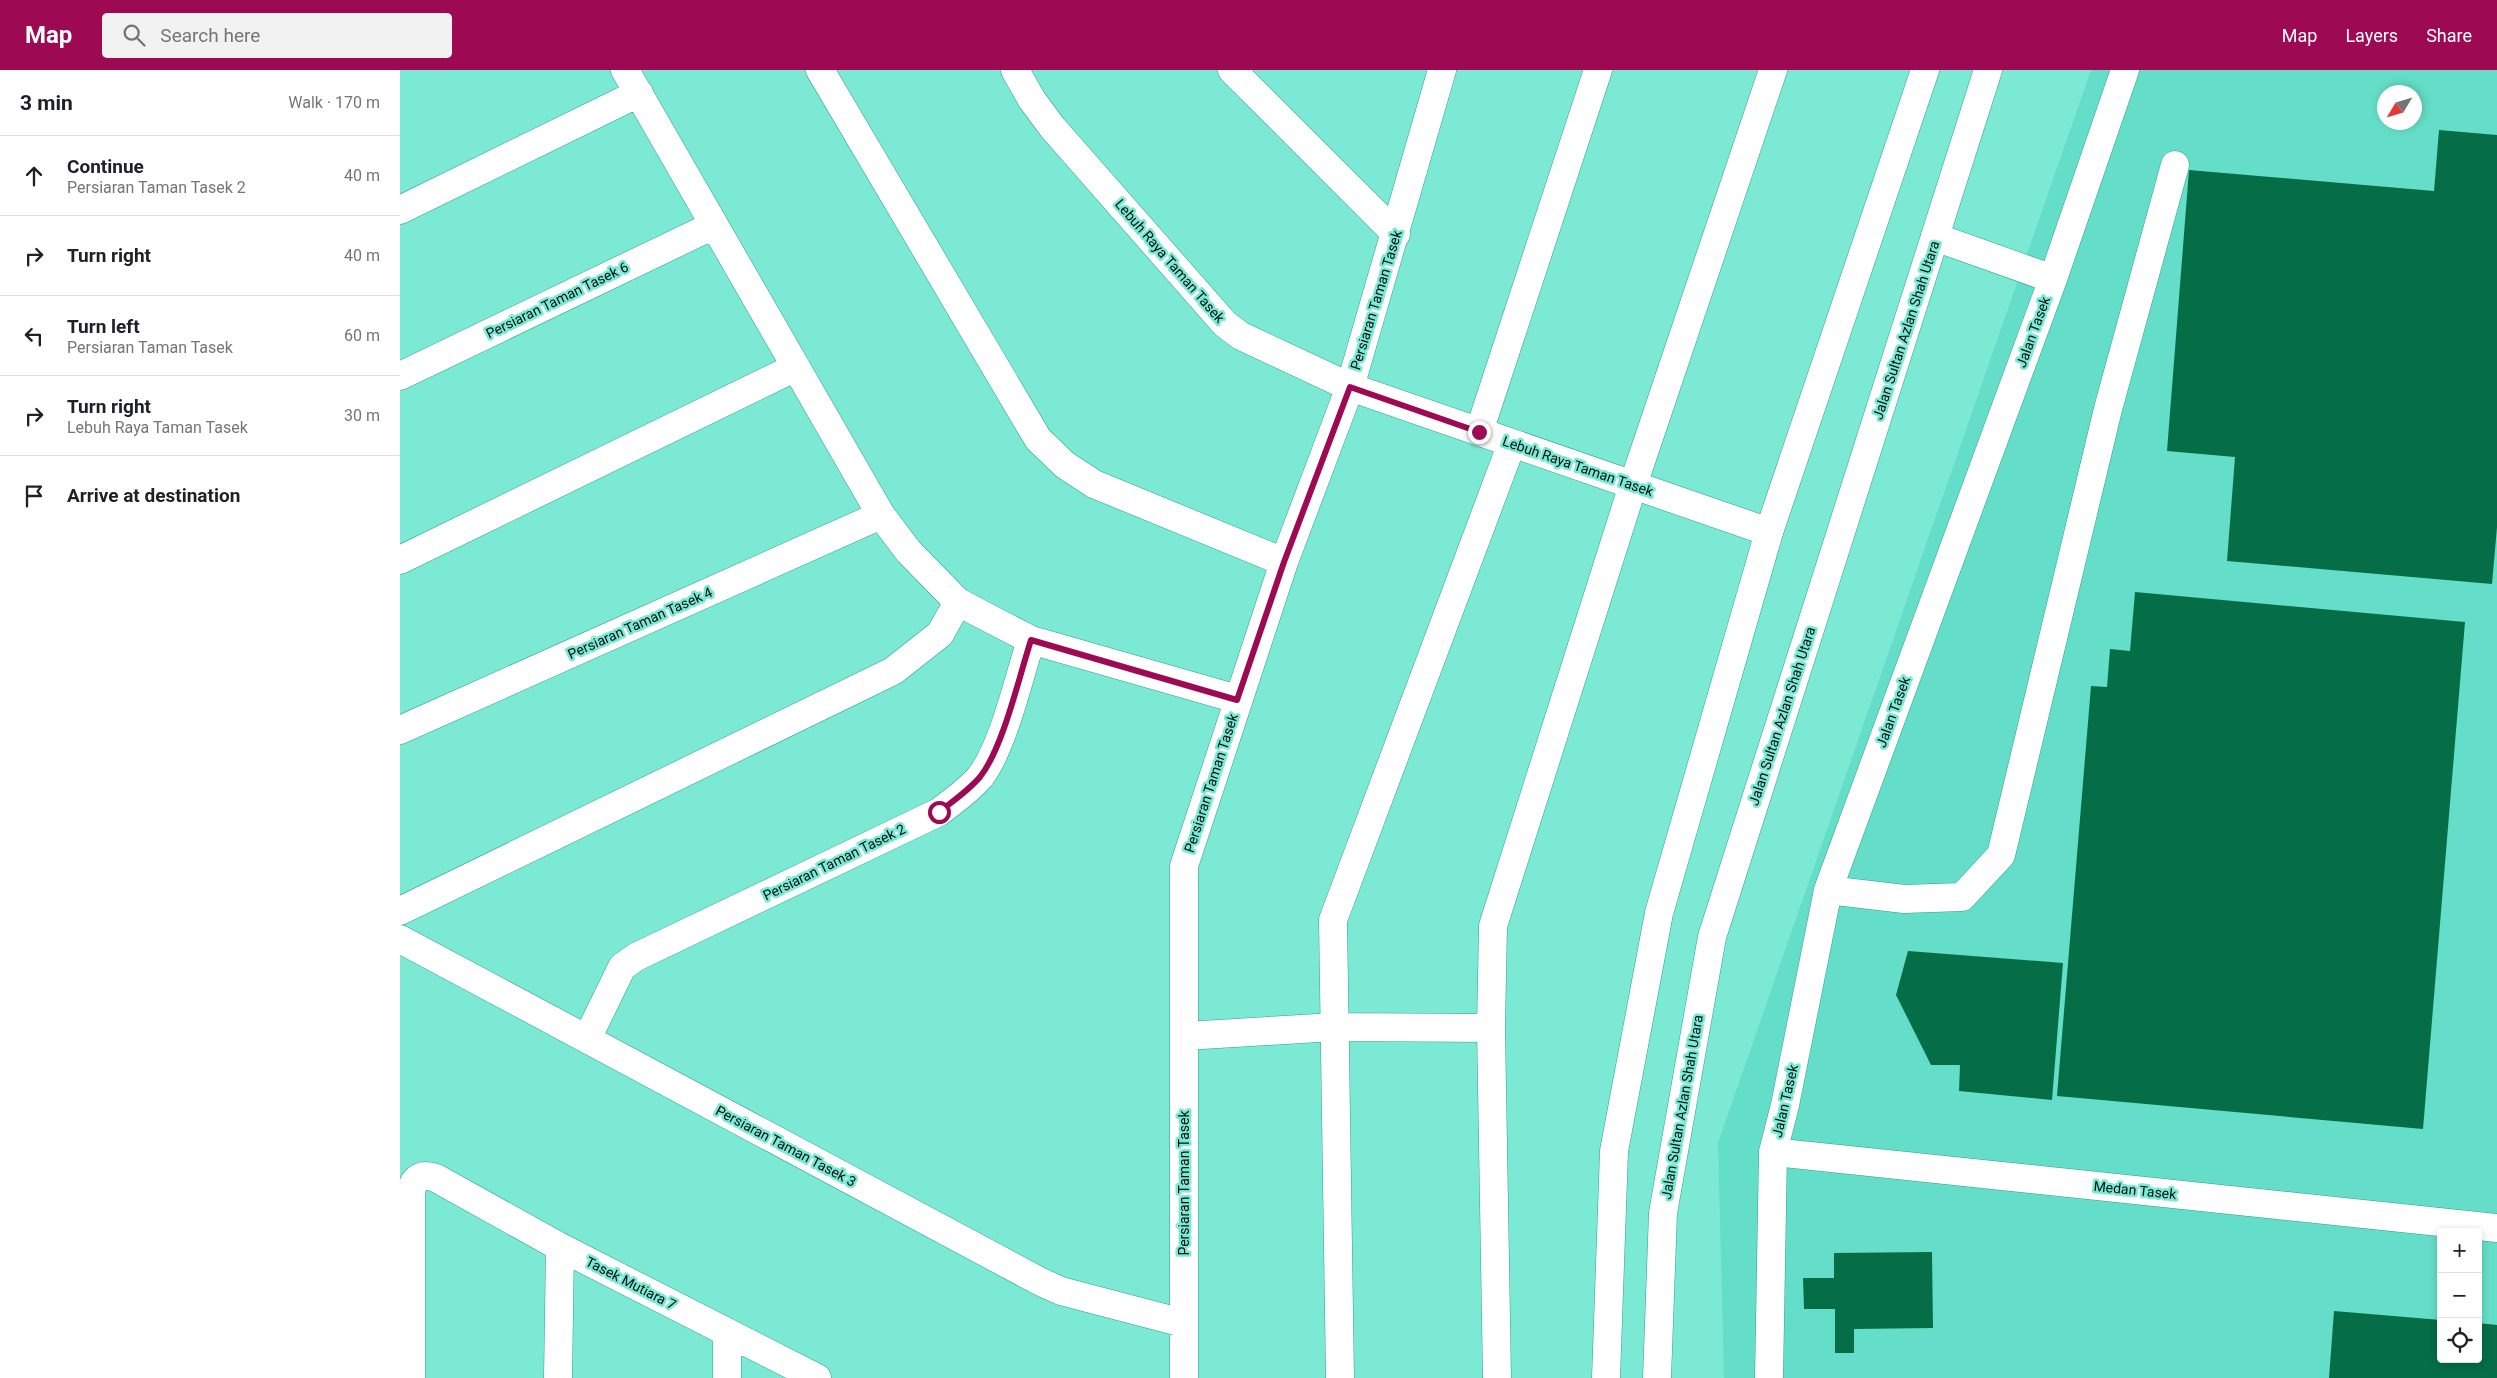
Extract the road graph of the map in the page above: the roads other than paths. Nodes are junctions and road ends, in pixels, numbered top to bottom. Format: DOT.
graph roads {
  1 [pos="625,70"];
  2 [pos="820,70"];
  3 [pos="1015,70"];
  4 [pos="1232,70"];
  5 [pos="1442,70"];
  6 [pos="1598,70"];
  7 [pos="1925,70"];
  8 [pos="1988,70"];
  9 [pos="2125,70"];
  10 [pos="1767,71"];
  11 [pos="638,93"];
  12 [pos="2175,166"];
  13 [pos="400,210"];
  14 [pos="714,225"];
  15 [pos="1396,234"];
  16 [pos="1935,237"];
  17 [pos="2053,279"];
  18 [pos="796,367"];
  19 [pos="400,376"];
  20 [pos="1350,387"];
  21 [pos="1479,432"];
  22 [pos="1512,443"];
  23 [pos="1633,485"];
  24 [pos="881,515"];
  25 [pos="1769,532"];
  26 [pos="400,560"];
  27 [pos="1284,562"];
  28 [pos="958,602"];
  29 [pos="1031,640"];
  30 [pos="1237,700"];
  31 [pos="400,730"];
  32 [pos="1828,890"];
  33 [pos="400,911"];
  34 [pos="400,939"];
  35 [pos="1334,1027"];
  36 [pos="1491,1028"];
  37 [pos="1185,1036"];
  38 [pos="587,1039"];
  39 [pos="1773,1152"];
  40 [pos="2497,1224"];
  41 [pos="560,1247"];
  42 [pos="1183,1323"];
  43 [pos="727,1332"];
  44 [pos="411,1378"];
  45 [pos="558,1378"];
  46 [pos="727,1378"];
  47 [pos="817,1378"];
  48 [pos="1184,1378"];
  49 [pos="1340,1378"];
  50 [pos="1497,1378"];
  51 [pos="1606,1378"];
  52 [pos="1658,1378"];
  53 [pos="1769,1378"];
  1 -- 11 [label="street"];
  2 -- 27 [label="street"];
  3 -- 20 [label="street, Lebuh Raya Taman Tasek"];
  4 -- 15 [label="street"];
  5 -- 15 [label="street, Persiaran Taman Tasek"];
  6 -- 21 [label="street"];
  7 -- 25 [label="street"];
  8 -- 16 [label="street, Jalan Sultan Azlan Shah Utara"];
  9 -- 17 [label="street, Jalan Tasek"];
  10 -- 23 [label="street"];
  11 -- 13 [label="street"];
  11 -- 14 [label="street"];
  12 -- 32 [label="street"];
  14 -- 18 [label="street"];
  14 -- 19 [label="street, Persiaran Taman Tasek 6"];
  15 -- 20 [label="street, Persiaran Taman Tasek"];
  16 -- 17 [label="street"];
  16 -- 52 [label="street, Jalan Sultan Azlan Shah Utara"];
  17 -- 32 [label="street, Jalan Tasek"];
  18 -- 24 [label="street"];
  18 -- 26 [label="street"];
  20 -- 21 [label="street, Lebuh Raya Taman Tasek"];
  20 -- 27 [label="street, Persiaran Taman Tasek"];
  21 -- 22 [label="street, Lebuh Raya Taman Tasek"];
  22 -- 23 [label="street, Lebuh Raya Taman Tasek"];
  22 -- 35 [label="street"];
  23 -- 25 [label="street, Lebuh Raya Taman Tasek"];
  23 -- 36 [label="street"];
  24 -- 28 [label="street"];
  24 -- 31 [label="street, Persiaran Taman Tasek 4"];
  25 -- 51 [label="street"];
  27 -- 30 [label="street, Persiaran Taman Tasek"];
  28 -- 29 [label="street"];
  28 -- 33 [label="street"];
  29 -- 30 [label="street"];
  29 -- 38 [label="street, Persiaran Taman Tasek 2"];
  30 -- 37 [label="street, Persiaran Taman Tasek"];
  32 -- 39 [label="street, Jalan Tasek"];
  34 -- 38 [label="street, Persiaran Taman Tasek 3"];
  35 -- 36 [label="street"];
  35 -- 37 [label="street"];
  35 -- 49 [label="street"];
  36 -- 50 [label="street"];
  37 -- 42 [label="street, Persiaran Taman Tasek"];
  38 -- 42 [label="street, Persiaran Taman Tasek 3"];
  39 -- 40 [label="street, Medan Tasek"];
  39 -- 53 [label="street, Jalan Tasek"];
  41 -- 43 [label="street, Tasek Mutiara 7"];
  41 -- 44 [label="street, Tasek Mutiara 7"];
  41 -- 45 [label="street"];
  42 -- 48 [label="street, Persiaran Taman Tasek"];
  43 -- 46 [label="street"];
  43 -- 47 [label="street, Tasek Mutiara 7"];
}
